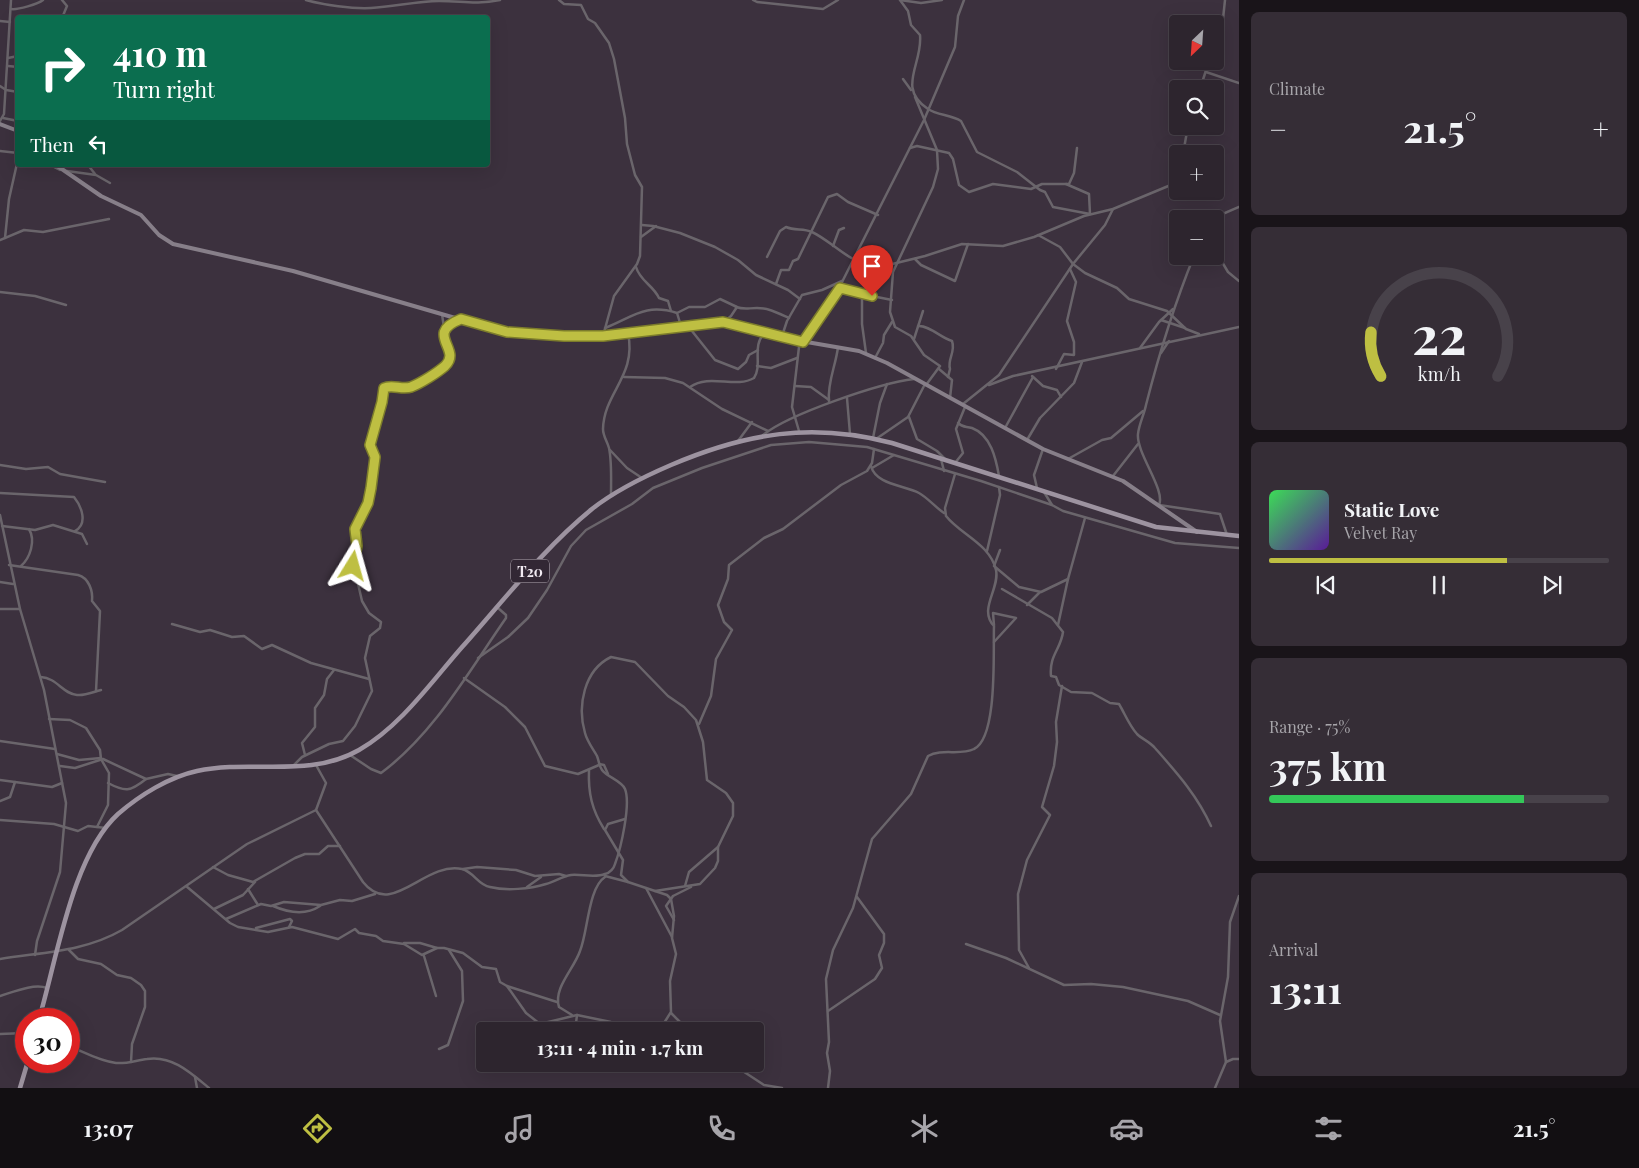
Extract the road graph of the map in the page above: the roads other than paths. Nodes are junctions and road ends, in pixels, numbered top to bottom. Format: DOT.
graph roads {
  1 [pos="11,0"];
  2 [pos="43,0"];
  3 [pos="62,0"];
  4 [pos="306,0"];
  5 [pos="500,0"];
  6 [pos="559,0"];
  7 [pos="753,0"];
  8 [pos="838,0"];
  9 [pos="900,0"];
  10 [pos="942,0"];
  11 [pos="964,0"];
  12 [pos="1225,0"];
  13 [pos="11,9"];
  14 [pos="63,15"];
  15 [pos="1223,15"];
  16 [pos="0,21"];
  17 [pos="10,22"];
  18 [pos="15,57"];
  19 [pos="8,58"];
  20 [pos="8,66"];
  21 [pos="15,67"];
  22 [pos="1206,72"];
  23 [pos="903,79"];
  24 [pos="1203,80"];
  25 [pos="1239,83"];
  26 [pos="0,86"];
  27 [pos="6,90"];
  28 [pos="15,92"];
  29 [pos="912,92"];
  30 [pos="929,110"];
  31 [pos="924,120"];
  32 [pos="1,121"];
  33 [pos="15,121"];
  34 [pos="15,129"];
  35 [pos="910,148"];
  36 [pos="1077,148"];
  37 [pos="937,150"];
  38 [pos="0,151"];
  39 [pos="15,154"];
  40 [pos="16,167"];
  41 [pos="54,167"];
  42 [pos="58,167"];
  43 [pos="90,167"];
  44 [pos="64,172"];
  45 [pos="96,175"];
  46 [pos="110,183"];
  47 [pos="1066,184"];
  48 [pos="1169,186"];
  49 [pos="1037,188"];
  50 [pos="1239,207"];
  51 [pos="1113,209"];
  52 [pos="1090,214"];
  53 [pos="1224,214"];
  54 [pos="878,215"];
  55 [pos="108,219"];
  56 [pos="642,225"];
  57 [pos="656,226"];
  58 [pos="844,228"];
  59 [pos="810,232"];
  60 [pos="1038,235"];
  61 [pos="641,237"];
  62 [pos="5,238"];
  63 [pos="0,240"];
  64 [pos="968,244"];
  65 [pos="833,246"];
  66 [pos="766,257"];
  67 [pos="915,259"];
  68 [pos="855,260"];
  69 [pos="899,263"];
  70 [pos="852,264"];
  71 [pos="1073,264"];
  72 [pos="1190,265"];
  73 [pos="1224,265"];
  74 [pos="636,266"];
  75 [pos="1070,269"];
  76 [pos="844,281"];
  77 [pos="1239,281"];
  78 [pos="776,284"];
  79 [pos="840,288"];
  80 [pos="0,292"];
  81 [pos="860,293"];
  82 [pos="800,299"];
  83 [pos="892,300"];
  84 [pos="66,305"];
  85 [pos="736,306"];
  86 [pos="670,311"];
  87 [pos="922,311"];
  88 [pos="443,313"];
  89 [pos="678,313"];
  90 [pos="1170,313"];
  91 [pos="789,318"];
  92 [pos="461,319"];
  93 [pos="1161,320"];
  94 [pos="723,322"];
  95 [pos="892,322"];
  96 [pos="1169,322"];
  97 [pos="687,325"];
  98 [pos="681,326"];
  99 [pos="918,326"];
  100 [pos="1239,327"];
  101 [pos="605,328"];
  102 [pos="1186,328"];
  103 [pos="444,330"];
  104 [pos="766,332"];
  105 [pos="628,333"];
  106 [pos="1200,335"];
  107 [pos="603,336"];
  108 [pos="782,336"];
  109 [pos="914,340"];
  110 [pos="1169,341"];
  111 [pos="803,342"];
  112 [pos="1162,342"];
  113 [pos="838,347"];
  114 [pos="1139,349"];
  115 [pos="758,350"];
  116 [pos="866,353"];
  117 [pos="1158,356"];
  118 [pos="797,358"];
  119 [pos="875,358"];
  120 [pos="1082,362"];
  121 [pos="757,366"];
  122 [pos="939,369"];
  123 [pos="1056,369"];
  124 [pos="1030,374"];
  125 [pos="624,377"];
  126 [pos="948,377"];
  127 [pos="1033,377"];
  128 [pos="916,379"];
  129 [pos="887,384"];
  130 [pos="926,384"];
  131 [pos="989,385"];
  132 [pos="795,386"];
  133 [pos="690,387"];
  134 [pos="1061,397"];
  135 [pos="847,398"];
  136 [pos="950,398"];
  137 [pos="830,402"];
  138 [pos="964,406"];
  139 [pos="1146,408"];
  140 [pos="908,416"];
  141 [pos="794,418"];
  142 [pos="752,422"];
  143 [pos="958,423"];
  144 [pos="1005,428"];
  145 [pos="769,431"];
  146 [pos="799,432"];
  147 [pos="850,434"];
  148 [pos="763,435"];
  149 [pos="875,438"];
  150 [pos="738,440"];
  151 [pos="1027,440"];
  152 [pos="1138,444"];
  153 [pos="609,449"];
  154 [pos="874,449"];
  155 [pos="1043,449"];
  156 [pos="894,454"];
  157 [pos="941,459"];
  158 [pos="1068,459"];
  159 [pos="946,460"];
  160 [pos="956,463"];
  161 [pos="0,465"];
  162 [pos="872,467"];
  163 [pos="944,471"];
  164 [pos="955,474"];
  165 [pos="1113,476"];
  166 [pos="999,477"];
  167 [pos="642,478"];
  168 [pos="105,482"];
  169 [pos="999,487"];
  170 [pos="1038,490"];
  171 [pos="1044,492"];
  172 [pos="0,493"];
  173 [pos="611,495"];
  174 [pos="1052,505"];
  175 [pos="1159,505"];
  176 [pos="944,513"];
  177 [pos="0,515"];
  178 [pos="1085,518"];
  179 [pos="2,526"];
  180 [pos="29,529"];
  181 [pos="75,531"];
  182 [pos="1199,533"];
  183 [pos="1227,535"];
  184 [pos="1239,536"];
  185 [pos="87,544"];
  186 [pos="1239,548"];
  187 [pos="1000,550"];
  188 [pos="987,552"];
  189 [pos="9,565"];
  190 [pos="20,566"];
  191 [pos="994,566"];
  192 [pos="1068,579"];
  193 [pos="0,582"];
  194 [pos="14,584"];
  195 [pos="1002,589"];
  196 [pos="1041,592"];
  197 [pos="1027,605"];
  198 [pos="498,608"];
  199 [pos="0,609"];
  200 [pos="20,609"];
  201 [pos="172,624"];
  202 [pos="1058,625"];
  203 [pos="994,626"];
  204 [pos="994,642"];
  205 [pos="478,658"];
  206 [pos="334,670"];
  207 [pos="41,677"];
  208 [pos="464,678"];
  209 [pos="369,679"];
  210 [pos="1062,686"];
  211 [pos="101,690"];
  212 [pos="96,691"];
  213 [pos="49,719"];
  214 [pos="699,725"];
  215 [pos="0,741"];
  216 [pos="56,749"];
  217 [pos="57,754"];
  218 [pos="349,754"];
  219 [pos="305,755"];
  220 [pos="101,758"];
  221 [pos="599,764"];
  222 [pos="316,765"];
  223 [pos="60,766"];
  224 [pos="292,768"];
  225 [pos="589,770"];
  226 [pos="179,777"];
  227 [pos="146,778"];
  228 [pos="0,780"];
  229 [pos="15,782"];
  230 [pos="63,783"];
  231 [pos="108,783"];
  232 [pos="0,801"];
  233 [pos="316,810"];
  234 [pos="625,819"];
  235 [pos="0,820"];
  236 [pos="1211,826"];
  237 [pos="66,827"];
  238 [pos="98,827"];
  239 [pos="106,828"];
  240 [pos="605,830"];
  241 [pos="340,846"];
  242 [pos="718,847"];
  243 [pos="619,851"];
  244 [pos="213,868"];
  245 [pos="613,868"];
  246 [pos="462,869"];
  247 [pos="601,875"];
  248 [pos="542,876"];
  249 [pos="566,876"];
  250 [pos="606,876"];
  251 [pos="610,878"];
  252 [pos="256,881"];
  253 [pos="628,882"];
  254 [pos="186,886"];
  255 [pos="684,887"];
  256 [pos="691,887"];
  257 [pos="526,888"];
  258 [pos="646,888"];
  259 [pos="248,889"];
  260 [pos="655,891"];
  261 [pos="376,894"];
  262 [pos="857,896"];
  263 [pos="1239,896"];
  264 [pos="672,897"];
  265 [pos="253,899"];
  266 [pos="321,904"];
  267 [pos="258,905"];
  268 [pos="271,906"];
  269 [pos="251,908"];
  270 [pos="214,909"];
  271 [pos="226,920"];
  272 [pos="675,922"];
  273 [pos="289,927"];
  274 [pos="256,928"];
  275 [pos="672,938"];
  276 [pos="404,944"];
  277 [pos="966,944"];
  278 [pos="437,948"];
  279 [pos="69,950"];
  280 [pos="449,950"];
  281 [pos="58,952"];
  282 [pos="35,955"];
  283 [pos="424,956"];
  284 [pos="0,959"];
  285 [pos="1029,968"];
  286 [pos="507,986"];
  287 [pos="48,989"];
  288 [pos="0,996"];
  289 [pos="436,996"];
  290 [pos="558,1002"];
  291 [pos="42,1008"];
  292 [pos="828,1010"];
  293 [pos="671,1012"];
  294 [pos="575,1015"];
  295 [pos="1220,1015"];
  296 [pos="575,1022"];
  297 [pos="611,1022"];
  298 [pos="665,1022"];
  299 [pos="681,1022"];
  300 [pos="15,1033"];
  301 [pos="0,1034"];
  302 [pos="439,1048"];
  303 [pos="80,1050"];
  304 [pos="1239,1059"];
  305 [pos="131,1062"];
  306 [pos="1226,1062"];
  307 [pos="744,1072"];
  308 [pos="24,1073"];
  309 [pos="195,1077"];
  310 [pos="20,1088"];
  311 [pos="197,1088"];
  312 [pos="209,1088"];
  313 [pos="782,1088"];
  314 [pos="828,1088"];
  315 [pos="1215,1088"];
  1 -- 13 [label="street"];
  2 -- 13 [label="street"];
  3 -- 14 [label="street"];
  4 -- 5 [label="street"];
  6 -- 56 [label="street"];
  7 -- 8 [label="street"];
  9 -- 10 [label="street"];
  9 -- 29 [label="street"];
  11 -- 30 [label="street"];
  12 -- 15 [label="street"];
  13 -- 17 [label="street"];
  16 -- 17 [label="street"];
  17 -- 19 [label="street"];
  18 -- 19 [label="street"];
  19 -- 20 [label="street"];
  20 -- 21 [label="street"];
  20 -- 27 [label="street"];
  22 -- 24 [label="street"];
  22 -- 25 [label="street"];
  23 -- 29 [label="street"];
  26 -- 27 [label="street"];
  27 -- 28 [label="street"];
  27 -- 32 [label="street"];
  29 -- 30 [label="street"];
  29 -- 31 [label="street"];
  30 -- 31 [label="street"];
  30 -- 49 [label="street"];
  31 -- 35 [label="street"];
  31 -- 37 [label="street"];
  32 -- 33 [label="street"];
  32 -- 34 [label="street"];
  35 -- 37 [label="street"];
  35 -- 54 [label="street"];
  36 -- 47 [label="street"];
  37 -- 49 [label="street"];
  37 -- 69 [label="street"];
  38 -- 39 [label="street"];
  40 -- 62 [label="street"];
  41 -- 44 [label="street"];
  42 -- 44 [label="street"];
  43 -- 45 [label="street"];
  44 -- 45 [label="street"];
  44 -- 88 [label="street"];
  45 -- 46 [label="street"];
  47 -- 49 [label="street"];
  47 -- 52 [label="street"];
  48 -- 51 [label="street"];
  49 -- 52 [label="street"];
  50 -- 53 [label="street"];
  51 -- 52 [label="street"];
  51 -- 71 [label="street"];
  52 -- 60 [label="street"];
  54 -- 59 [label="street"];
  54 -- 68 [label="street"];
  55 -- 62 [label="street"];
  56 -- 57 [label="street"];
  56 -- 61 [label="street"];
  57 -- 61 [label="street"];
  57 -- 78 [label="street"];
  58 -- 65 [label="street"];
  59 -- 65 [label="street"];
  59 -- 66 [label="street"];
  59 -- 78 [label="street"];
  60 -- 64 [label="street"];
  60 -- 71 [label="street"];
  61 -- 74 [label="street"];
  62 -- 63 [label="street"];
  64 -- 67 [label="street"];
  64 -- 67 [label="street"];
  65 -- 68 [label="street"];
  67 -- 69 [label="street"];
  68 -- 70 [label="street"];
  69 -- 70 [label="street"];
  69 -- 83 [label="street"];
  70 -- 76 [label="street"];
  71 -- 75 [label="street"];
  71 -- 90 [label="street"];
  72 -- 90 [label="street"];
  73 -- 77 [label="street"];
  74 -- 86 [label="street"];
  74 -- 101 [label="street"];
  75 -- 123 [label="street"];
  75 -- 131 [label="street"];
  76 -- 79 [label="street"];
  76 -- 82 [label="street"];
  78 -- 82 [label="street"];
  79 -- 81 [label="street"];
  79 -- 111 [label="street"];
  80 -- 84 [label="street"];
  81 -- 83 [label="street"];
  81 -- 116 [label="street"];
  82 -- 91 [label="street"];
  83 -- 95 [label="street"];
  85 -- 89 [label="street"];
  85 -- 91 [label="street"];
  85 -- 94 [label="street"];
  86 -- 89 [label="street"];
  86 -- 101 [label="street"];
  87 -- 99 [label="street"];
  88 -- 92 [label="street"];
  88 -- 103 [label="street"];
  89 -- 98 [label="street"];
  90 -- 93 [label="street"];
  90 -- 96 [label="street"];
  90 -- 102 [label="street"];
  91 -- 108 [label="street"];
  92 -- 103 [label="street"];
  92 -- 107 [label="street"];
  93 -- 96 [label="street"];
  93 -- 114 [label="street"];
  94 -- 97 [label="street"];
  94 -- 104 [label="street"];
  95 -- 109 [label="street"];
  95 -- 119 [label="street"];
  96 -- 102 [label="street"];
  96 -- 112 [label="street"];
  97 -- 98 [label="street"];
  97 -- 115 [label="street"];
  98 -- 105 [label="street"];
  99 -- 109 [label="street"];
  99 -- 126 [label="street"];
  100 -- 106 [label="street"];
  101 -- 107 [label="street"];
  102 -- 106 [label="street"];
  103 -- 209 [label="street"];
  104 -- 108 [label="street"];
  104 -- 115 [label="street"];
  105 -- 107 [label="street"];
  105 -- 125 [label="street"];
  106 -- 110 [label="street"];
  108 -- 111 [label="street"];
  109 -- 122 [label="street"];
  110 -- 112 [label="street"];
  110 -- 117 [label="street"];
  111 -- 113 [label="street"];
  111 -- 118 [label="street"];
  112 -- 114 [label="street"];
  112 -- 117 [label="street"];
  113 -- 116 [label="street"];
  113 -- 137 [label="street"];
  114 -- 120 [label="street"];
  115 -- 121 [label="street"];
  116 -- 119 [label="street"];
  117 -- 139 [label="street"];
  118 -- 121 [label="street"];
  118 -- 132 [label="street"];
  119 -- 128 [label="street"];
  120 -- 123 [label="street"];
  120 -- 134 [label="street"];
  121 -- 133 [label="street"];
  122 -- 126 [label="street"];
  122 -- 130 [label="street"];
  123 -- 124 [label="street"];
  124 -- 127 [label="street"];
  124 -- 131 [label="street"];
  125 -- 133 [label="street"];
  125 -- 153 [label="street"];
  126 -- 136 [label="street"];
  127 -- 134 [label="street"];
  127 -- 144 [label="street"];
  128 -- 129 [label="street"];
  128 -- 130 [label="street"];
  129 -- 135 [label="street"];
  129 -- 149 [label="street"];
  130 -- 136 [label="street"];
  130 -- 140 [label="street"];
  131 -- 138 [label="street"];
  132 -- 137 [label="street"];
  132 -- 141 [label="street"];
  133 -- 142 [label="street"];
  134 -- 151 [label="street"];
  135 -- 137 [label="street"];
  135 -- 147 [label="street"];
  136 -- 138 [label="street"];
  137 -- 141 [label="street"];
  138 -- 143 [label="street"];
  138 -- 144 [label="street"];
  139 -- 152 [label="street"];
  139 -- 158 [label="street"];
  140 -- 149 [label="street"];
  140 -- 159 [label="street"];
  141 -- 145 [label="street"];
  141 -- 146 [label="street"];
  142 -- 145 [label="street"];
  142 -- 150 [label="street"];
  143 -- 160 [label="street"];
  143 -- 166 [label="street"];
  144 -- 151 [label="street"];
  145 -- 148 [label="street"];
  146 -- 147 [label="main road, T20"];
  146 -- 148 [label="main road, T20"];
  147 -- 149 [label="main road, T20"];
  148 -- 150 [label="main road, T20"];
  149 -- 157 [label="main road, T20"];
  150 -- 167 [label="main road, T20"];
  151 -- 155 [label="street"];
  152 -- 165 [label="street"];
  152 -- 175 [label="street"];
  153 -- 167 [label="street"];
  153 -- 173 [label="street"];
  154 -- 156 [label="street"];
  154 -- 162 [label="street"];
  154 -- 205 [label="street"];
  155 -- 158 [label="street"];
  155 -- 170 [label="street"];
  156 -- 162 [label="street"];
  156 -- 163 [label="street"];
  157 -- 159 [label="main road, T20"];
  157 -- 163 [label="street"];
  158 -- 165 [label="street"];
  159 -- 160 [label="main road, T20"];
  160 -- 166 [label="main road, T20"];
  161 -- 168 [label="street"];
  162 -- 176 [label="street"];
  162 -- 214 [label="street"];
  163 -- 164 [label="street"];
  164 -- 169 [label="street"];
  164 -- 176 [label="street"];
  165 -- 175 [label="street"];
  166 -- 170 [label="main road, T20"];
  167 -- 173 [label="main road, T20"];
  169 -- 174 [label="street"];
  169 -- 188 [label="street"];
  170 -- 171 [label="main road, T20"];
  171 -- 174 [label="street"];
  171 -- 182 [label="main road, T20"];
  172 -- 181 [label="street"];
  173 -- 198 [label="main road, T20"];
  174 -- 178 [label="street"];
  175 -- 182 [label="street"];
  175 -- 183 [label="street"];
  176 -- 188 [label="street"];
  177 -- 179 [label="street"];
  178 -- 186 [label="street"];
  178 -- 192 [label="street"];
  179 -- 180 [label="street"];
  179 -- 189 [label="street"];
  180 -- 181 [label="street"];
  180 -- 190 [label="street"];
  181 -- 185 [label="street"];
  182 -- 183 [label="main road, T20"];
  183 -- 184 [label="main road, T20"];
  187 -- 191 [label="street"];
  188 -- 191 [label="street"];
  189 -- 190 [label="street"];
  189 -- 194 [label="street"];
  190 -- 212 [label="street"];
  191 -- 196 [label="street"];
  191 -- 203 [label="street"];
  192 -- 196 [label="street"];
  192 -- 202 [label="street"];
  193 -- 194 [label="street"];
  194 -- 200 [label="street"];
  195 -- 197 [label="street"];
  196 -- 197 [label="street"];
  197 -- 202 [label="street"];
  198 -- 205 [label="street"];
  198 -- 218 [label="main road, T20"];
  199 -- 200 [label="street"];
  200 -- 207 [label="street"];
  201 -- 206 [label="street"];
  202 -- 210 [label="street"];
  203 -- 204 [label="street"];
  203 -- 204 [label="street"];
  204 -- 262 [label="street"];
  205 -- 208 [label="street"];
  206 -- 209 [label="street"];
  206 -- 219 [label="street"];
  207 -- 212 [label="street"];
  207 -- 213 [label="street"];
  208 -- 218 [label="street"];
  208 -- 225 [label="street"];
  209 -- 219 [label="street"];
  210 -- 236 [label="street"];
  210 -- 285 [label="street"];
  211 -- 212 [label="street"];
  213 -- 216 [label="street"];
  213 -- 220 [label="street"];
  214 -- 221 [label="street"];
  214 -- 242 [label="street"];
  215 -- 216 [label="street"];
  216 -- 217 [label="street"];
  217 -- 220 [label="street"];
  217 -- 223 [label="street"];
  218 -- 222 [label="main road, T20"];
  219 -- 224 [label="street"];
  220 -- 223 [label="street"];
  220 -- 227 [label="street"];
  220 -- 231 [label="street"];
  221 -- 225 [label="street"];
  221 -- 234 [label="street"];
  222 -- 224 [label="main road, T20"];
  222 -- 233 [label="street"];
  223 -- 230 [label="street"];
  224 -- 226 [label="main road, T20"];
  225 -- 240 [label="street"];
  226 -- 227 [label="street"];
  226 -- 239 [label="main road, T20"];
  227 -- 231 [label="street"];
  228 -- 229 [label="street"];
  229 -- 230 [label="street"];
  229 -- 232 [label="street"];
  230 -- 237 [label="street"];
  231 -- 238 [label="street"];
  233 -- 241 [label="street"];
  233 -- 244 [label="street"];
  234 -- 240 [label="street"];
  234 -- 243 [label="street"];
  235 -- 237 [label="street"];
  237 -- 238 [label="street"];
  237 -- 282 [label="street"];
  238 -- 239 [label="street"];
  239 -- 281 [label="main road, T20"];
  240 -- 243 [label="street"];
  241 -- 252 [label="street"];
  241 -- 261 [label="street"];
  242 -- 255 [label="street"];
  242 -- 256 [label="street"];
  243 -- 245 [label="street"];
  243 -- 253 [label="street"];
  244 -- 252 [label="street"];
  244 -- 254 [label="street"];
  245 -- 247 [label="street"];
  245 -- 251 [label="street"];
  246 -- 248 [label="street"];
  246 -- 257 [label="street"];
  246 -- 261 [label="street"];
  247 -- 249 [label="street"];
  247 -- 250 [label="street"];
  248 -- 249 [label="street"];
  248 -- 257 [label="street"];
  249 -- 257 [label="street"];
  250 -- 251 [label="street"];
  250 -- 290 [label="street"];
  251 -- 253 [label="street"];
  252 -- 259 [label="street"];
  253 -- 258 [label="street"];
  254 -- 270 [label="street"];
  254 -- 279 [label="street"];
  255 -- 256 [label="street"];
  255 -- 260 [label="street"];
  256 -- 264 [label="street"];
  258 -- 260 [label="street"];
  258 -- 275 [label="street"];
  259 -- 265 [label="street"];
  259 -- 270 [label="street"];
  260 -- 264 [label="street"];
  261 -- 266 [label="street"];
  262 -- 292 [label="street"];
  262 -- 292 [label="street"];
  263 -- 295 [label="street"];
  264 -- 272 [label="street"];
  264 -- 272 [label="street"];
  265 -- 267 [label="street"];
  265 -- 269 [label="street"];
  266 -- 268 [label="street"];
  266 -- 268 [label="street"];
  267 -- 268 [label="street"];
  267 -- 269 [label="street"];
  269 -- 271 [label="street"];
  270 -- 271 [label="street"];
  271 -- 274 [label="street"];
  272 -- 275 [label="street"];
  273 -- 274 [label="street"];
  273 -- 274 [label="street"];
  273 -- 276 [label="street"];
  275 -- 293 [label="street"];
  276 -- 278 [label="street"];
  276 -- 283 [label="street"];
  277 -- 285 [label="street"];
  278 -- 280 [label="street"];
  278 -- 283 [label="street"];
  279 -- 281 [label="street"];
  279 -- 305 [label="street"];
  280 -- 286 [label="street"];
  280 -- 302 [label="street"];
  281 -- 282 [label="street"];
  281 -- 287 [label="main road, T20"];
  282 -- 284 [label="street"];
  283 -- 289 [label="street"];
  285 -- 295 [label="street"];
  286 -- 290 [label="street"];
  286 -- 294 [label="street"];
  287 -- 288 [label="street"];
  287 -- 291 [label="main road, T20"];
  290 -- 294 [label="street"];
  292 -- 314 [label="street"];
  293 -- 298 [label="street"];
  293 -- 299 [label="street"];
  294 -- 296 [label="street"];
  294 -- 297 [label="street"];
  295 -- 306 [label="street"];
  300 -- 301 [label="street"];
  303 -- 305 [label="street"];
  304 -- 306 [label="street"];
  305 -- 309 [label="street"];
  306 -- 315 [label="street"];
  307 -- 313 [label="street"];
  308 -- 310 [label="main road"];
  309 -- 311 [label="street"];
  309 -- 312 [label="street"];
}
